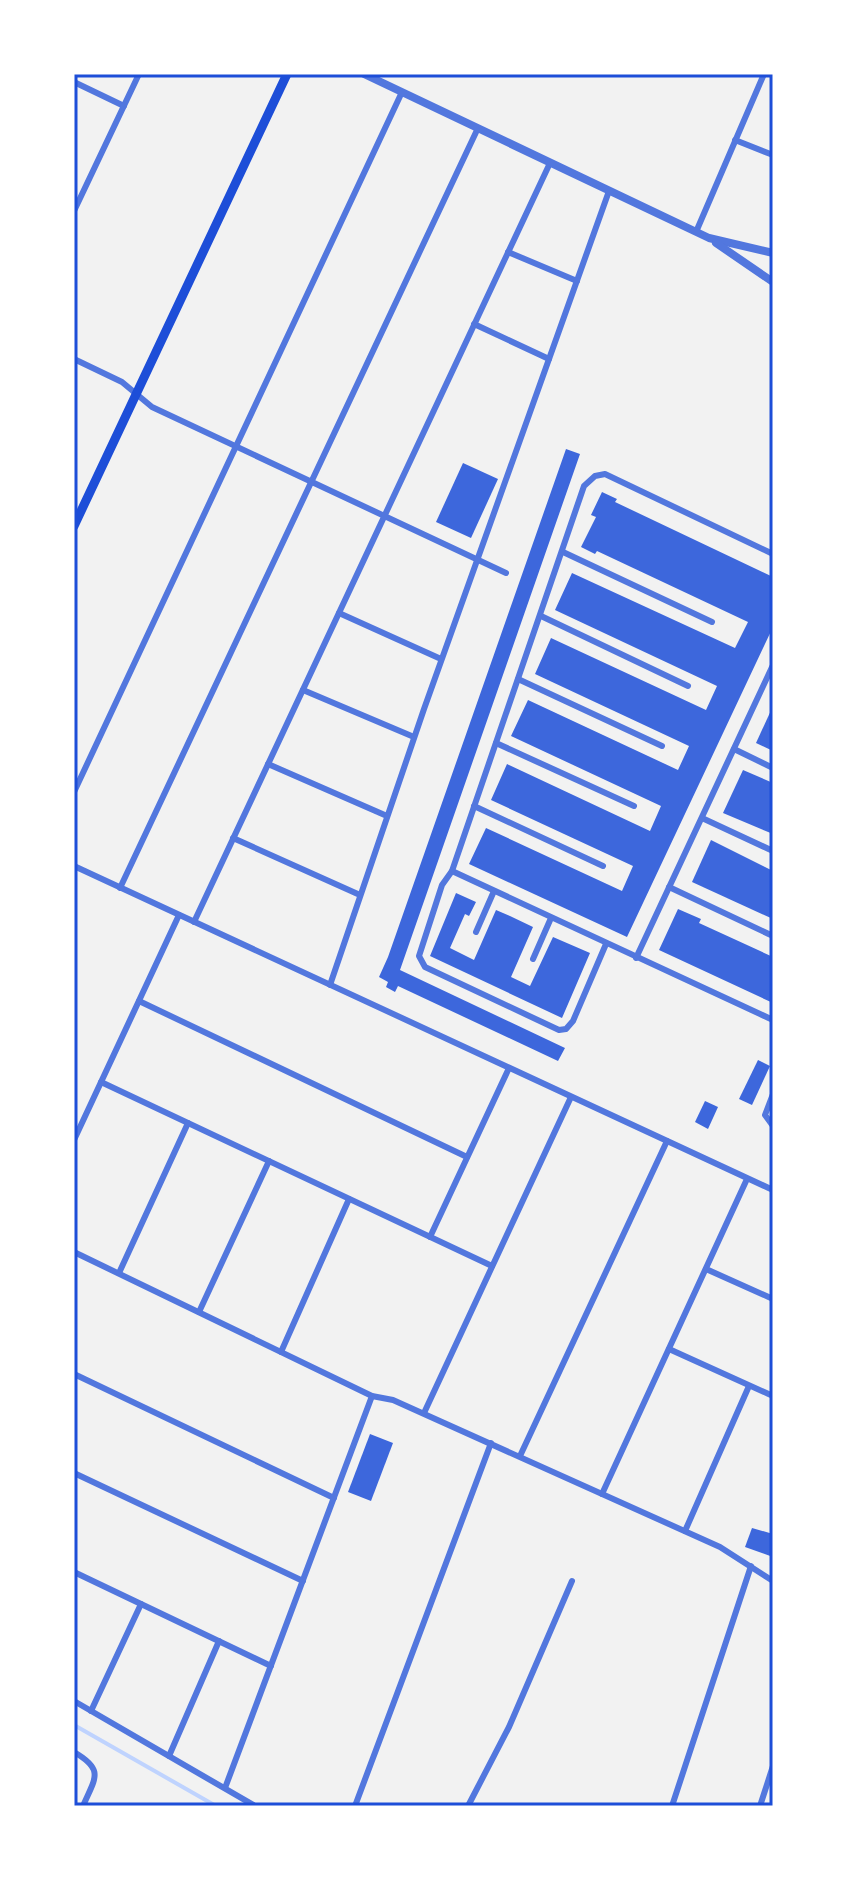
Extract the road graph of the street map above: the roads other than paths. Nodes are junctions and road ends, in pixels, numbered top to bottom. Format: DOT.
graph roads {
  1 [pos="139,74"];
  2 [pos="287,74"];
  3 [pos="364,74"];
  4 [pos="764,74"];
  5 [pos="74,82"];
  6 [pos="402,92"];
  7 [pos="124,106"];
  8 [pos="478,128"];
  9 [pos="735,140"];
  10 [pos="773,155"];
  11 [pos="550,163"];
  12 [pos="609,191"];
  13 [pos="74,211"];
  14 [pos="696,232"];
  15 [pos="709,238"];
  16 [pos="508,252"];
  17 [pos="773,253"];
  18 [pos="577,281"];
  19 [pos="773,282"];
  20 [pos="474,324"];
  21 [pos="74,359"];
  22 [pos="549,359"];
  23 [pos="136,395"];
  24 [pos="236,447"];
  25 [pos="311,482"];
  26 [pos="384,516"];
  27 [pos="74,526"];
  28 [pos="563,552"];
  29 [pos="773,554"];
  30 [pos="477,560"];
  31 [pos="506,573"];
  32 [pos="339,613"];
  33 [pos="541,616"];
  34 [pos="712,622"];
  35 [pos="441,659"];
  36 [pos="773,665"];
  37 [pos="518,679"];
  38 [pos="770,681"];
  39 [pos="688,686"];
  40 [pos="303,690"];
  41 [pos="414,737"];
  42 [pos="496,743"];
  43 [pos="662,746"];
  44 [pos="734,749"];
  45 [pos="268,764"];
  46 [pos="773,768"];
  47 [pos="74,792"];
  48 [pos="474,806"];
  49 [pos="634,806"];
  50 [pos="387,816"];
  51 [pos="702,818"];
  52 [pos="233,838"];
  53 [pos="773,851"];
  54 [pos="74,866"];
  55 [pos="603,866"];
  56 [pos="452,871"];
  57 [pos="669,887"];
  58 [pos="120,888"];
  59 [pos="494,891"];
  60 [pos="360,895"];
  61 [pos="179,915"];
  62 [pos="551,918"];
  63 [pos="194,922"];
  64 [pos="476,932"];
  65 [pos="773,936"];
  66 [pos="606,944"];
  67 [pos="636,958"];
  68 [pos="533,959"];
  69 [pos="330,985"];
  70 [pos="139,1001"];
  71 [pos="773,1020"];
  72 [pos="509,1068"];
  73 [pos="101,1082"];
  74 [pos="773,1094"];
  75 [pos="571,1097"];
  76 [pos="188,1123"];
  77 [pos="773,1126"];
  78 [pos="74,1140"];
  79 [pos="667,1141"];
  80 [pos="467,1157"];
  81 [pos="269,1161"];
  82 [pos="747,1179"];
  83 [pos="773,1190"];
  84 [pos="349,1199"];
  85 [pos="430,1237"];
  86 [pos="74,1252"];
  87 [pos="492,1266"];
  88 [pos="706,1269"];
  89 [pos="119,1273"];
  90 [pos="773,1299"];
  91 [pos="199,1312"];
  92 [pos="669,1349"];
  93 [pos="281,1352"];
  94 [pos="74,1374"];
  95 [pos="749,1386"];
  96 [pos="372,1396"];
  97 [pos="773,1396"];
  98 [pos="424,1413"];
  99 [pos="491,1443"];
  100 [pos="520,1456"];
  101 [pos="74,1473"];
  102 [pos="602,1494"];
  103 [pos="334,1498"];
  104 [pos="685,1531"];
  105 [pos="751,1566"];
  106 [pos="74,1572"];
  107 [pos="303,1581"];
  108 [pos="572,1581"];
  109 [pos="773,1581"];
  110 [pos="141,1604"];
  111 [pos="219,1641"];
  112 [pos="271,1666"];
  113 [pos="74,1701"];
  114 [pos="91,1711"];
  115 [pos="74,1752"];
  116 [pos="169,1756"];
  117 [pos="773,1766"];
  118 [pos="225,1788"];
  119 [pos="83,1806"];
  120 [pos="255,1806"];
  121 [pos="355,1806"];
  122 [pos="468,1806"];
  123 [pos="672,1806"];
  124 [pos="760,1806"];
  1 -- 7 [label="street"];
  2 -- 23 [label="main road"];
  3 -- 6 [label="street"];
  4 -- 9 [label="street"];
  5 -- 7 [label="street"];
  6 -- 8 [label="street"];
  6 -- 24 [label="street"];
  7 -- 13 [label="street"];
  8 -- 11 [label="street"];
  8 -- 25 [label="street"];
  9 -- 10 [label="street"];
  9 -- 14 [label="street"];
  11 -- 12 [label="street"];
  11 -- 16 [label="street"];
  12 -- 14 [label="street"];
  12 -- 18 [label="street"];
  14 -- 15 [label="street"];
  15 -- 17 [label="street"];
  15 -- 19 [label="street"];
  16 -- 18 [label="street"];
  16 -- 20 [label="street"];
  18 -- 22 [label="street"];
  20 -- 22 [label="street"];
  20 -- 26 [label="street"];
  21 -- 23 [label="street"];
  22 -- 30 [label="street"];
  23 -- 24 [label="street"];
  23 -- 27 [label="main road"];
  24 -- 25 [label="street"];
  24 -- 47 [label="street"];
  25 -- 26 [label="street"];
  25 -- 58 [label="street"];
  26 -- 30 [label="street"];
  26 -- 32 [label="street"];
  28 -- 29 [label="street"];
  28 -- 33 [label="street"];
  28 -- 34 [label="street"];
  30 -- 31 [label="street"];
  30 -- 35 [label="street"];
  32 -- 35 [label="street"];
  32 -- 40 [label="street"];
  33 -- 37 [label="street"];
  33 -- 39 [label="street"];
  35 -- 41 [label="street"];
  36 -- 38 [label="street"];
  37 -- 42 [label="street"];
  37 -- 43 [label="street"];
  38 -- 44 [label="street"];
  40 -- 41 [label="street"];
  40 -- 45 [label="street"];
  41 -- 50 [label="street"];
  42 -- 48 [label="street"];
  42 -- 49 [label="street"];
  44 -- 46 [label="street"];
  44 -- 51 [label="street"];
  45 -- 50 [label="street"];
  45 -- 52 [label="street"];
  48 -- 55 [label="street"];
  48 -- 56 [label="street"];
  50 -- 60 [label="street"];
  51 -- 53 [label="street"];
  51 -- 57 [label="street"];
  52 -- 60 [label="street"];
  52 -- 63 [label="street"];
  54 -- 58 [label="street"];
  56 -- 59 [label="street"];
  56 -- 66 [label="street"];
  57 -- 65 [label="street"];
  57 -- 67 [label="street"];
  58 -- 61 [label="street"];
  59 -- 62 [label="street"];
  59 -- 64 [label="street"];
  60 -- 69 [label="street"];
  61 -- 63 [label="street"];
  61 -- 70 [label="street"];
  62 -- 66 [label="street"];
  62 -- 68 [label="street"];
  63 -- 69 [label="street"];
  66 -- 67 [label="street"];
  67 -- 71 [label="street"];
  69 -- 72 [label="street"];
  70 -- 73 [label="street"];
  70 -- 80 [label="street"];
  72 -- 75 [label="street"];
  72 -- 80 [label="street"];
  73 -- 76 [label="street"];
  73 -- 78 [label="street"];
  74 -- 77 [label="street"];
  75 -- 79 [label="street"];
  75 -- 87 [label="street"];
  76 -- 81 [label="street"];
  76 -- 89 [label="street"];
  79 -- 82 [label="street"];
  79 -- 100 [label="street"];
  80 -- 85 [label="street"];
  81 -- 84 [label="street"];
  81 -- 91 [label="street"];
  82 -- 83 [label="street"];
  82 -- 88 [label="street"];
  84 -- 85 [label="street"];
  84 -- 93 [label="street"];
  85 -- 87 [label="street"];
  86 -- 89 [label="street"];
  87 -- 98 [label="street"];
  88 -- 90 [label="street"];
  88 -- 92 [label="street"];
  89 -- 91 [label="street"];
  91 -- 93 [label="street"];
  92 -- 95 [label="street"];
  92 -- 102 [label="street"];
  93 -- 96 [label="street"];
  94 -- 103 [label="street"];
  95 -- 97 [label="street"];
  95 -- 104 [label="street"];
  96 -- 98 [label="street"];
  96 -- 103 [label="street"];
  98 -- 99 [label="street"];
  99 -- 100 [label="street"];
  99 -- 121 [label="street"];
  100 -- 102 [label="street"];
  101 -- 107 [label="street"];
  102 -- 104 [label="street"];
  103 -- 107 [label="street"];
  104 -- 105 [label="street"];
  105 -- 109 [label="street"];
  105 -- 123 [label="street"];
  106 -- 110 [label="street"];
  107 -- 112 [label="street"];
  108 -- 122 [label="street"];
  110 -- 111 [label="street"];
  110 -- 114 [label="street"];
  111 -- 112 [label="street"];
  111 -- 116 [label="street"];
  112 -- 118 [label="street"];
  113 -- 114 [label="street"];
  114 -- 116 [label="street"];
  115 -- 119 [label="street"];
  116 -- 118 [label="street"];
  117 -- 124 [label="street"];
  118 -- 120 [label="street"];
}
